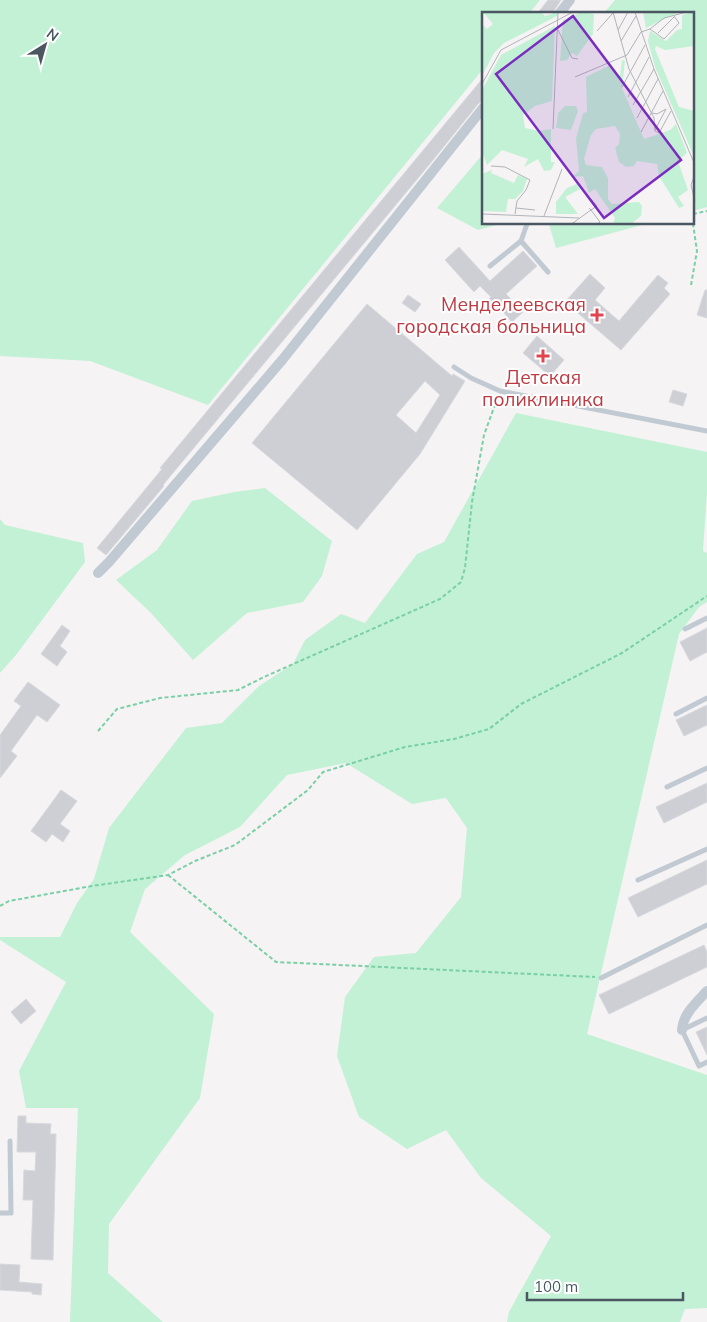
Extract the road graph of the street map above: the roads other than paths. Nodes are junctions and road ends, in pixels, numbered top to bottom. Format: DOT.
graph roads {
  1 [pos="570,0"];
  2 [pos="561,12"];
  3 [pos="482,109"];
  4 [pos="527,225"];
  5 [pos="521,241"];
  6 [pos="490,266"];
  7 [pos="548,272"];
  8 [pos="454,367"];
  9 [pos="707,432"];
  10 [pos="98,573"];
  11 [pos="707,618"];
  12 [pos="685,629"];
  13 [pos="707,698"];
  14 [pos="676,714"];
  15 [pos="707,768"];
  16 [pos="667,787"];
  17 [pos="707,849"];
  18 [pos="638,880"];
  19 [pos="707,925"];
  20 [pos="602,978"];
  21 [pos="707,991"];
  22 [pos="707,1018"];
  23 [pos="682,1030"];
  24 [pos="707,1062"];
  25 [pos="10,1140"];
  26 [pos="0,1213"];
  1 -- 2 [label="street"];
  3 -- 10 [label="street"];
  4 -- 5 [label="lane"];
  5 -- 6 [label="lane"];
  5 -- 7 [label="lane"];
  8 -- 9 [label="lane"];
  11 -- 12 [label="lane"];
  13 -- 14 [label="lane"];
  15 -- 16 [label="lane"];
  17 -- 18 [label="lane"];
  19 -- 20 [label="lane"];
  21 -- 23 [label="street"];
  22 -- 23 [label="lane"];
  23 -- 24 [label="lane"];
  25 -- 26 [label="lane"];
}
